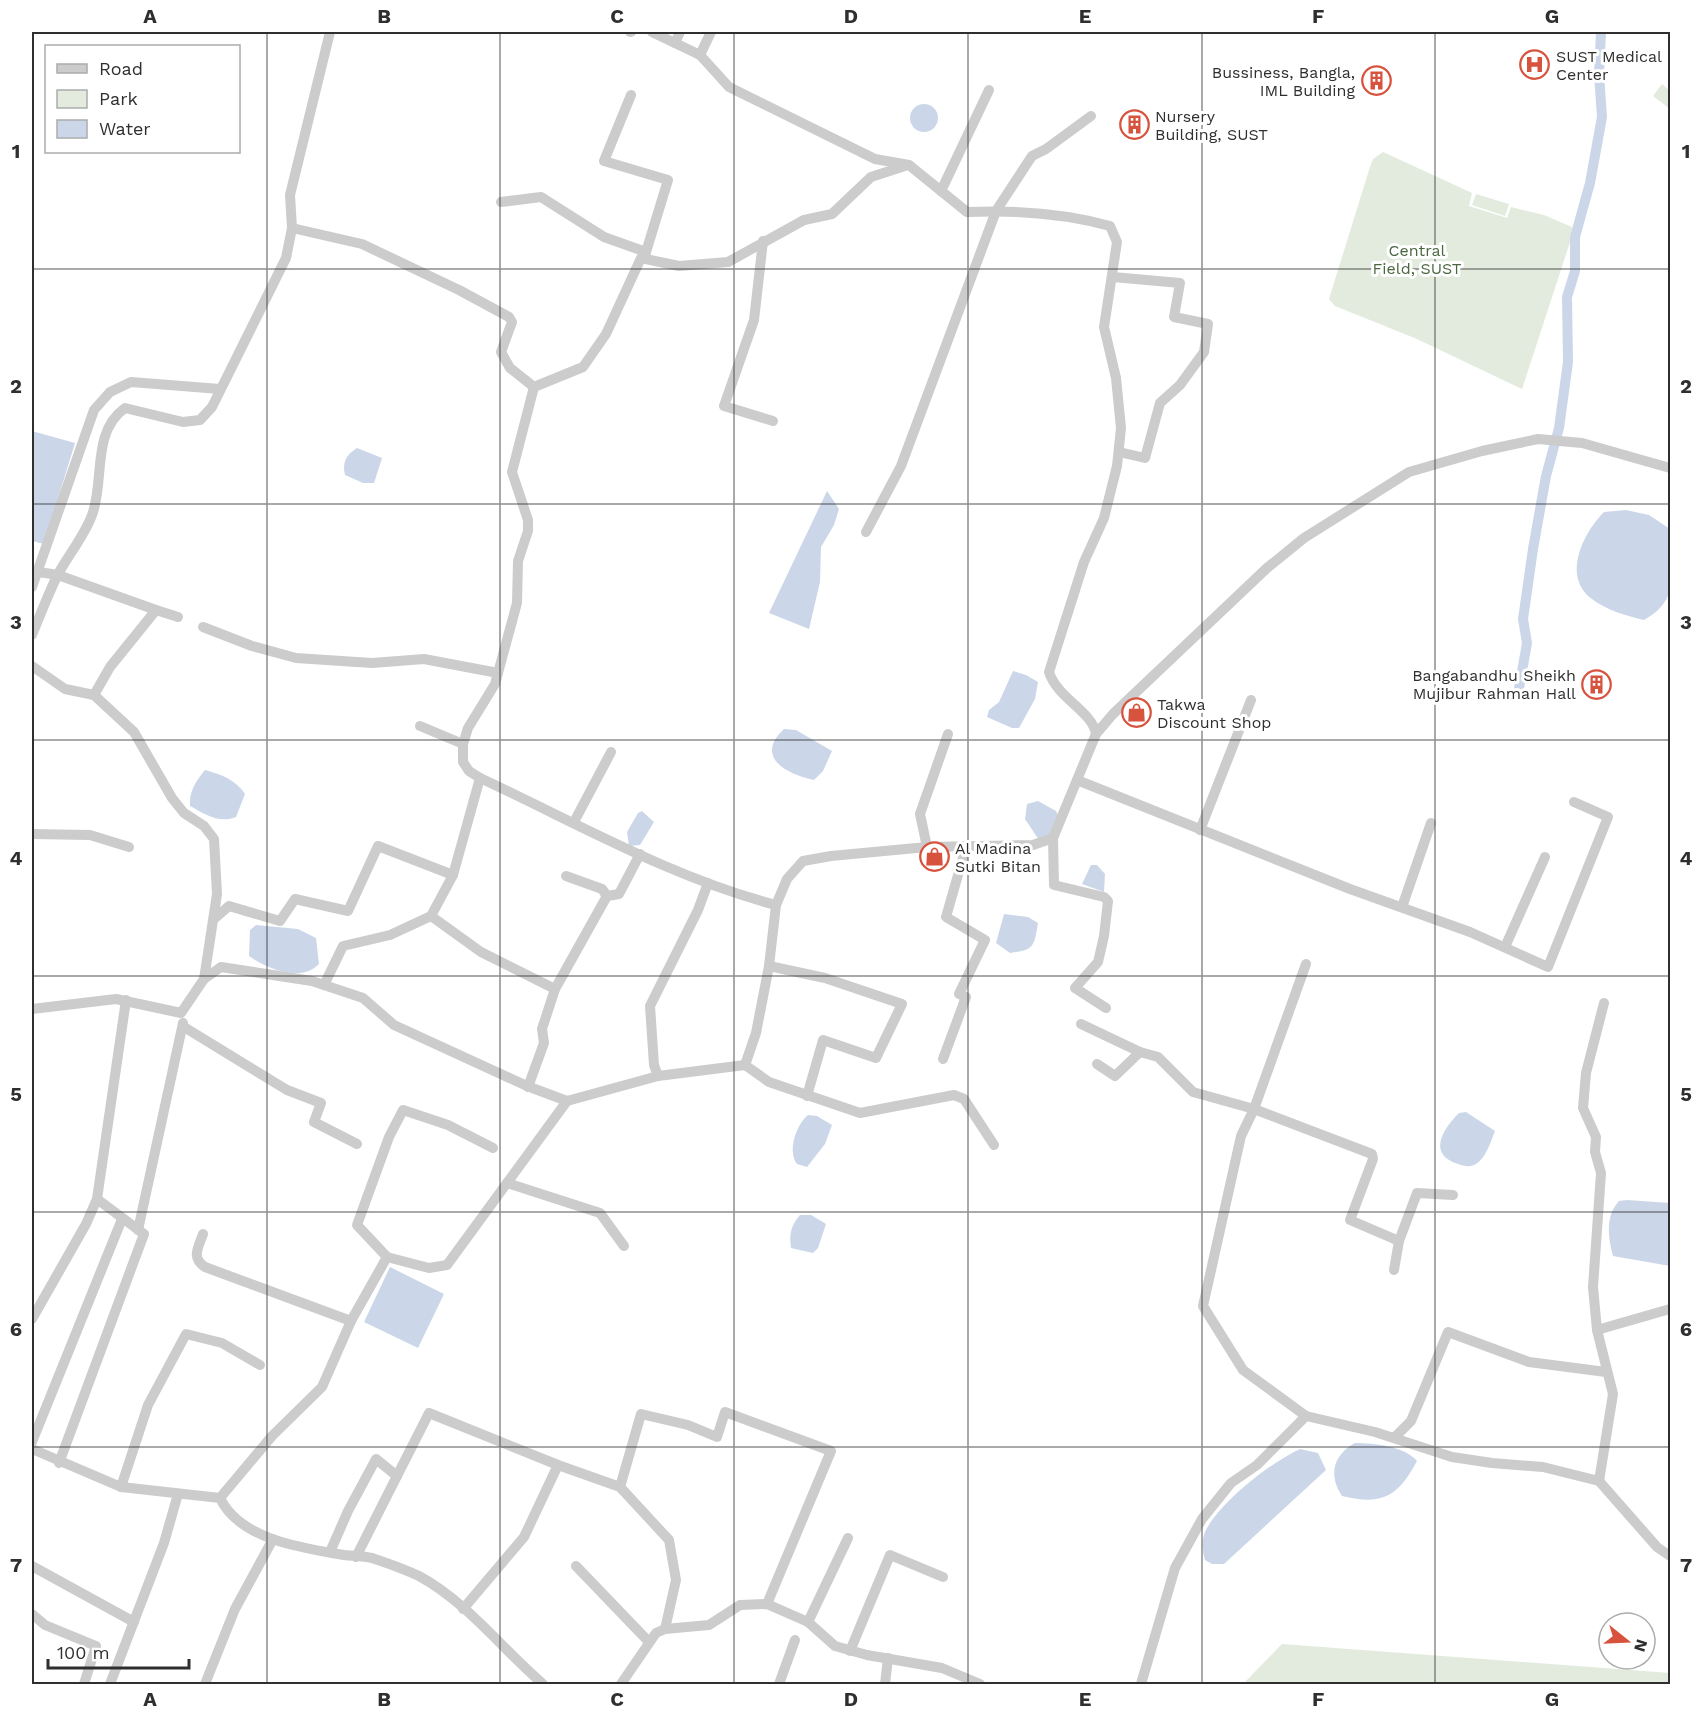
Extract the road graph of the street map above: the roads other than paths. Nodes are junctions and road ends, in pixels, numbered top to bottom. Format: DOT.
graph roads {
  1 [pos="330,32"];
  2 [pos="652,32"];
  3 [pos="680,32"];
  4 [pos="711,32"];
  5 [pos="675,43"];
  6 [pos="700,56"];
  7 [pos="989,90"];
  8 [pos="631,95"];
  9 [pos="1091,116"];
  10 [pos="909,165"];
  11 [pos="941,191"];
  12 [pos="501,202"];
  13 [pos="996,211"];
  14 [pos="292,228"];
  15 [pos="763,241"];
  16 [pos="644,255"];
  17 [pos="1113,277"];
  18 [pos="534,387"];
  19 [pos="220,389"];
  20 [pos="773,421"];
  21 [pos="1119,452"];
  22 [pos="1671,468"];
  23 [pos="866,532"];
  24 [pos="35,572"];
  25 [pos="58,575"];
  26 [pos="32,587"];
  27 [pos="156,610"];
  28 [pos="178,617"];
  29 [pos="203,627"];
  30 [pos="32,635"];
  31 [pos="32,666"];
  32 [pos="498,673"];
  33 [pos="94,695"];
  34 [pos="1251,700"];
  35 [pos="420,726"];
  36 [pos="948,734"];
  37 [pos="1096,734"];
  38 [pos="463,744"];
  39 [pos="611,752"];
  40 [pos="480,778"];
  41 [pos="1077,780"];
  42 [pos="1574,802"];
  43 [pos="574,822"];
  44 [pos="1431,823"];
  45 [pos="1200,830"];
  46 [pos="32,834"];
  47 [pos="1053,838"];
  48 [pos="966,847"];
  49 [pos="129,848"];
  50 [pos="927,848"];
  51 [pos="640,854"];
  52 [pos="1545,856"];
  53 [pos="453,875"];
  54 [pos="566,876"];
  55 [pos="708,883"];
  56 [pos="607,896"];
  57 [pos="776,905"];
  58 [pos="1402,907"];
  59 [pos="431,916"];
  60 [pos="215,918"];
  61 [pos="1505,947"];
  62 [pos="1306,964"];
  63 [pos="769,966"];
  64 [pos="204,980"];
  65 [pos="324,985"];
  66 [pos="555,989"];
  67 [pos="126,1000"];
  68 [pos="1604,1003"];
  69 [pos="1106,1008"];
  70 [pos="32,1009"];
  71 [pos="181,1013"];
  72 [pos="1080,1024"];
  73 [pos="183,1027"];
  74 [pos="1140,1052"];
  75 [pos="943,1059"];
  76 [pos="1097,1064"];
  77 [pos="745,1065"];
  78 [pos="658,1076"];
  79 [pos="528,1087"];
  80 [pos="807,1096"];
  81 [pos="567,1101"];
  82 [pos="1254,1109"];
  83 [pos="357,1144"];
  84 [pos="994,1145"];
  85 [pos="493,1148"];
  86 [pos="507,1183"];
  87 [pos="1454,1195"];
  88 [pos="97,1200"];
  89 [pos="122,1219"];
  90 [pos="138,1230"];
  91 [pos="203,1234"];
  92 [pos="1399,1241"];
  93 [pos="624,1246"];
  94 [pos="387,1257"];
  95 [pos="1394,1270"];
  96 [pos="1671,1309"];
  97 [pos="32,1319"];
  98 [pos="351,1321"];
  99 [pos="1597,1330"];
  100 [pos="260,1365"];
  101 [pos="1606,1372"];
  102 [pos="1306,1416"];
  103 [pos="1394,1438"];
  104 [pos="32,1442"];
  105 [pos="32,1449"];
  106 [pos="59,1463"];
  107 [pos="558,1465"];
  108 [pos="397,1476"];
  109 [pos="1599,1480"];
  110 [pos="121,1487"];
  111 [pos="620,1487"];
  112 [pos="178,1494"];
  113 [pos="220,1498"];
  114 [pos="848,1538"];
  115 [pos="273,1539"];
  116 [pos="330,1552"];
  117 [pos="1671,1556"];
  118 [pos="356,1557"];
  119 [pos="32,1566"];
  120 [pos="576,1566"];
  121 [pos="943,1577"];
  122 [pos="767,1604"];
  123 [pos="463,1609"];
  124 [pos="32,1614"];
  125 [pos="134,1622"];
  126 [pos="808,1622"];
  127 [pos="665,1629"];
  128 [pos="795,1640"];
  129 [pos="649,1642"];
  130 [pos="850,1651"];
  131 [pos="888,1658"];
  132 [pos="84,1684"];
  133 [pos="110,1684"];
  134 [pos="205,1684"];
  135 [pos="543,1684"];
  136 [pos="621,1684"];
  137 [pos="779,1684"];
  138 [pos="885,1684"];
  139 [pos="980,1684"];
  140 [pos="1142,1684"];
  1 -- 14 [label="street"];
  2 -- 5 [label="street"];
  3 -- 5 [label="street"];
  4 -- 6 [label="street"];
  5 -- 6 [label="street"];
  6 -- 10 [label="street"];
  7 -- 11 [label="street"];
  8 -- 16 [label="street"];
  9 -- 13 [label="street"];
  10 -- 11 [label="street"];
  10 -- 15 [label="street"];
  11 -- 13 [label="street"];
  12 -- 16 [label="street"];
  13 -- 17 [label="street"];
  13 -- 23 [label="street"];
  14 -- 18 [label="street"];
  14 -- 19 [label="street"];
  15 -- 16 [label="street"];
  15 -- 20 [label="street"];
  16 -- 18 [label="street"];
  17 -- 21 [label="street"];
  17 -- 21 [label="street"];
  18 -- 32 [label="street"];
  19 -- 24 [label="street"];
  19 -- 25 [label="street"];
  21 -- 37 [label="street"];
  22 -- 37 [label="street"];
  24 -- 25 [label="street"];
  24 -- 26 [label="street"];
  25 -- 27 [label="street"];
  25 -- 30 [label="street"];
  27 -- 28 [label="street"];
  27 -- 33 [label="street"];
  29 -- 32 [label="street"];
  31 -- 33 [label="street"];
  32 -- 38 [label="street"];
  33 -- 60 [label="street"];
  34 -- 45 [label="street"];
  35 -- 38 [label="street"];
  36 -- 50 [label="street"];
  37 -- 41 [label="street"];
  38 -- 40 [label="street"];
  39 -- 43 [label="street"];
  40 -- 43 [label="street"];
  40 -- 53 [label="street"];
  41 -- 45 [label="street"];
  41 -- 47 [label="street"];
  42 -- 61 [label="street"];
  43 -- 51 [label="street"];
  44 -- 58 [label="street"];
  45 -- 58 [label="street"];
  46 -- 49 [label="street"];
  47 -- 48 [label="street"];
  47 -- 69 [label="street"];
  48 -- 50 [label="street"];
  48 -- 75 [label="street"];
  50 -- 57 [label="street"];
  51 -- 55 [label="street"];
  51 -- 56 [label="street"];
  52 -- 61 [label="street"];
  53 -- 59 [label="street"];
  53 -- 60 [label="street"];
  54 -- 56 [label="street"];
  55 -- 57 [label="street"];
  55 -- 78 [label="street"];
  56 -- 66 [label="street"];
  57 -- 63 [label="street"];
  58 -- 61 [label="street"];
  59 -- 65 [label="street"];
  59 -- 66 [label="street"];
  60 -- 64 [label="street"];
  62 -- 82 [label="street"];
  63 -- 77 [label="street"];
  63 -- 80 [label="street"];
  64 -- 65 [label="street"];
  64 -- 71 [label="street"];
  65 -- 79 [label="street"];
  66 -- 79 [label="street"];
  67 -- 70 [label="street"];
  67 -- 71 [label="street"];
  67 -- 88 [label="street"];
  68 -- 99 [label="street"];
  71 -- 73 [label="street"];
  72 -- 74 [label="street"];
  73 -- 83 [label="street"];
  73 -- 90 [label="street"];
  74 -- 76 [label="street"];
  74 -- 82 [label="street"];
  77 -- 78 [label="street"];
  77 -- 80 [label="street"];
  78 -- 81 [label="street"];
  79 -- 81 [label="street"];
  80 -- 84 [label="street"];
  81 -- 86 [label="street"];
  82 -- 92 [label="street"];
  82 -- 102 [label="street"];
  85 -- 94 [label="street"];
  86 -- 93 [label="street"];
  86 -- 94 [label="street"];
  87 -- 92 [label="street"];
  88 -- 89 [label="street"];
  88 -- 97 [label="street"];
  89 -- 90 [label="street"];
  89 -- 104 [label="street"];
  90 -- 106 [label="street"];
  91 -- 98 [label="street"];
  92 -- 95 [label="street"];
  94 -- 98 [label="street"];
  96 -- 99 [label="street"];
  98 -- 113 [label="street"];
  99 -- 101 [label="street"];
  100 -- 110 [label="street"];
  101 -- 103 [label="street"];
  101 -- 109 [label="street"];
  102 -- 103 [label="street"];
  102 -- 140 [label="street"];
  103 -- 109 [label="street"];
  105 -- 106 [label="street"];
  106 -- 110 [label="street"];
  107 -- 108 [label="street"];
  107 -- 111 [label="street"];
  107 -- 123 [label="street"];
  108 -- 116 [label="street"];
  108 -- 118 [label="street"];
  109 -- 117 [label="street"];
  110 -- 112 [label="street"];
  111 -- 122 [label="street"];
  111 -- 127 [label="street"];
  112 -- 113 [label="street"];
  112 -- 125 [label="street"];
  113 -- 115 [label="street"];
  114 -- 126 [label="street"];
  115 -- 116 [label="street"];
  115 -- 134 [label="street"];
  116 -- 118 [label="street"];
  118 -- 123 [label="street"];
  119 -- 125 [label="street"];
  120 -- 129 [label="street"];
  121 -- 130 [label="street"];
  122 -- 126 [label="street"];
  122 -- 127 [label="street"];
  123 -- 135 [label="street"];
  124 -- 132 [label="street"];
  125 -- 133 [label="street"];
  126 -- 130 [label="street"];
  127 -- 129 [label="street"];
  128 -- 137 [label="street"];
  129 -- 136 [label="street"];
  130 -- 131 [label="street"];
  131 -- 138 [label="street"];
  131 -- 139 [label="street"];
}
